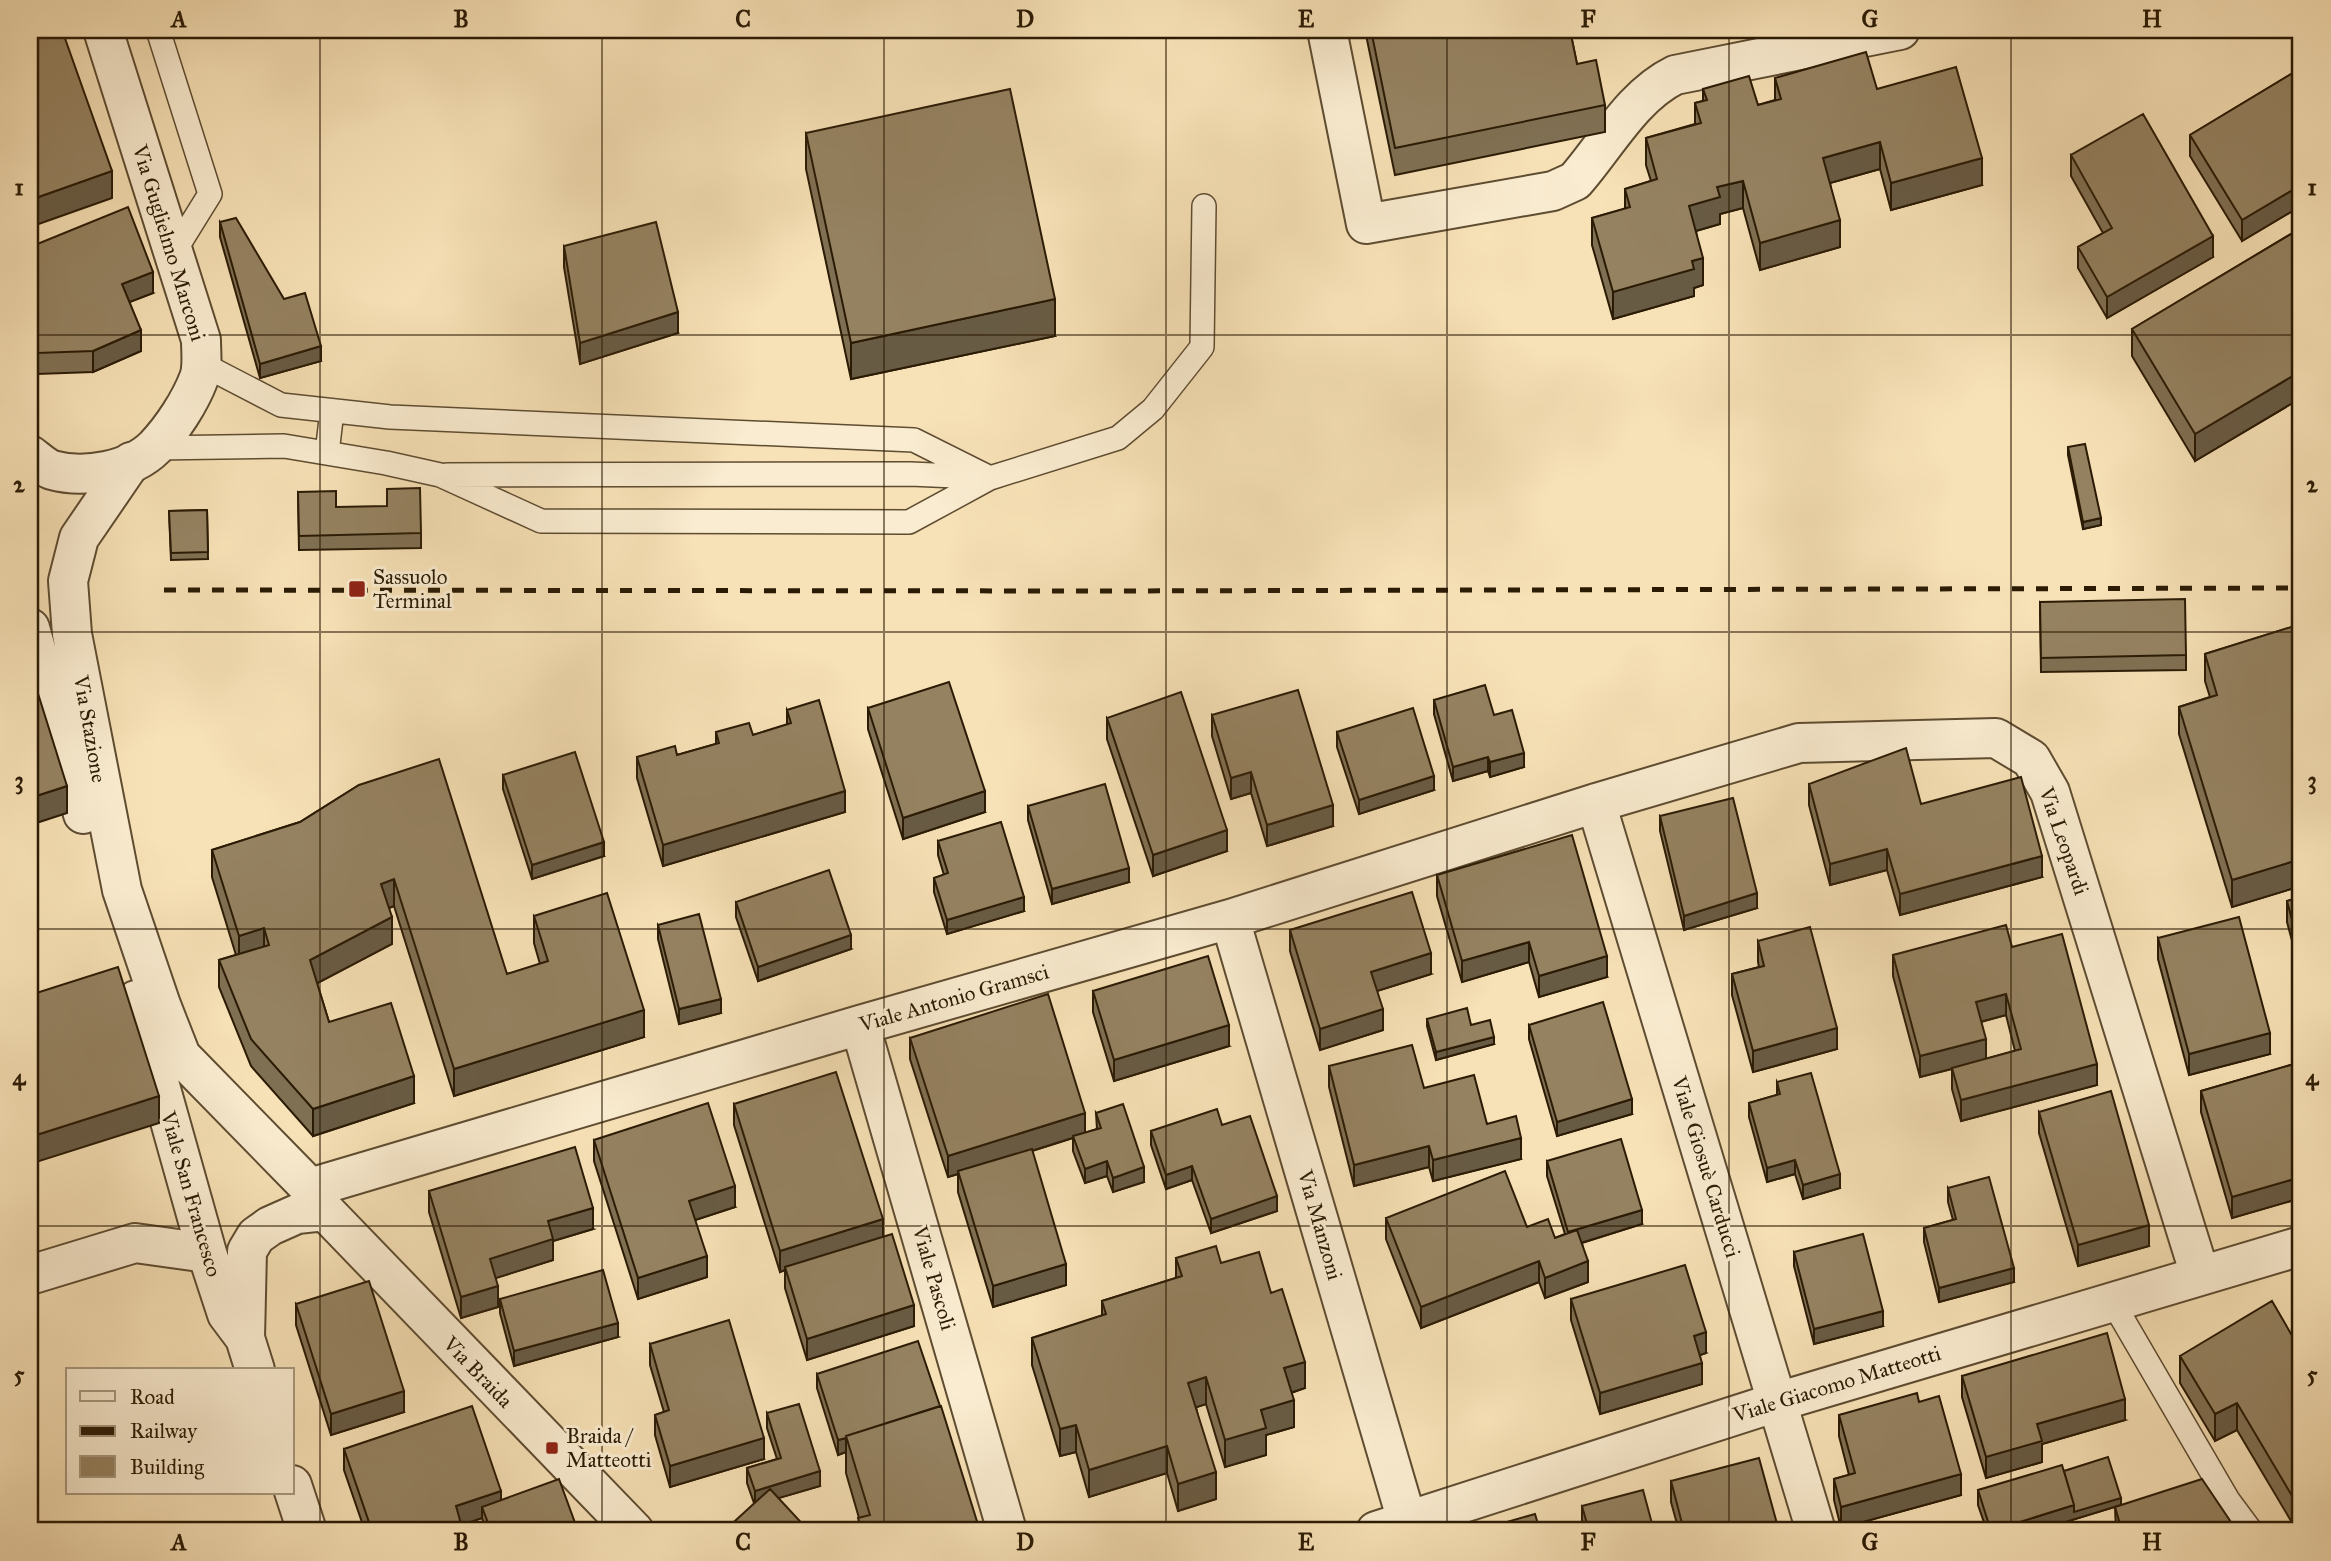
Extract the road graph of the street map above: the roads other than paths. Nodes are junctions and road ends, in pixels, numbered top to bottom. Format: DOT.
graph roads {
  1 [pos="103,30"];
  2 [pos="158,30"];
  3 [pos="1328,30"];
  4 [pos="1900,30"];
  5 [pos="1204,206"];
  6 [pos="174,253"];
  7 [pos="200,363"];
  8 [pos="332,411"];
  9 [pos="327,453"];
  10 [pos="30,455"];
  11 [pos="142,455"];
  12 [pos="440,475"];
  13 [pos="990,478"];
  14 [pos="30,628"];
  15 [pos="1596,803"];
  16 [pos="1230,919"];
  17 [pos="150,1009"];
  18 [pos="860,1024"];
  19 [pos="317,1199"];
  20 [pos="2301,1246"];
  21 [pos="207,1253"];
  22 [pos="30,1275"];
  23 [pos="2200,1275"];
  24 [pos="2112,1301"];
  25 [pos="250,1354"];
  26 [pos="1777,1402"];
  27 [pos="294,1491"];
  28 [pos="1398,1528"];
  29 [pos="307,1531"];
  30 [pos="634,1531"];
  31 [pos="1007,1531"];
  32 [pos="1816,1531"];
  33 [pos="2252,1531"];
  1 -- 6 [label="street, Via Guglielmo Marconi"];
  2 -- 6 [label="lane"];
  3 -- 4 [label="street"];
  5 -- 13 [label="lane"];
  6 -- 7 [label="street, Via Guglielmo Marconi"];
  7 -- 8 [label="lane"];
  7 -- 11 [label="street, Via Guglielmo Marconi"];
  8 -- 9 [label="lane"];
  8 -- 13 [label="lane"];
  9 -- 11 [label="lane"];
  9 -- 12 [label="lane"];
  10 -- 11 [label="street"];
  11 -- 17 [label="street, Via Stazione"];
  12 -- 13 [label="lane"];
  12 -- 13 [label="lane"];
  14 -- 17 [label="street, Via Stazione"];
  15 -- 16 [label="street, Viale Antonio Gramsci"];
  15 -- 23 [label="street, Via Leopardi"];
  15 -- 26 [label="street, Viale Giosuè Carducci"];
  16 -- 18 [label="street, Viale Antonio Gramsci"];
  16 -- 28 [label="street, Via Manzoni"];
  17 -- 19 [label="street, Via Braida"];
  17 -- 21 [label="street, Viale San Francesco"];
  18 -- 19 [label="street, Viale Antonio Gramsci"];
  18 -- 31 [label="street, Viale Pascoli"];
  19 -- 25 [label="street"];
  19 -- 30 [label="street, Via Braida"];
  20 -- 23 [label="street, Viale Giacomo Matteotti"];
  21 -- 22 [label="street"];
  21 -- 25 [label="street, Viale San Francesco"];
  23 -- 24 [label="street, Viale Giacomo Matteotti"];
  24 -- 26 [label="street, Viale Giacomo Matteotti"];
  24 -- 33 [label="lane"];
  26 -- 28 [label="street, Viale Giacomo Matteotti"];
  26 -- 32 [label="street, Viale Giosuè Carducci"];
  27 -- 29 [label="street"];
}
